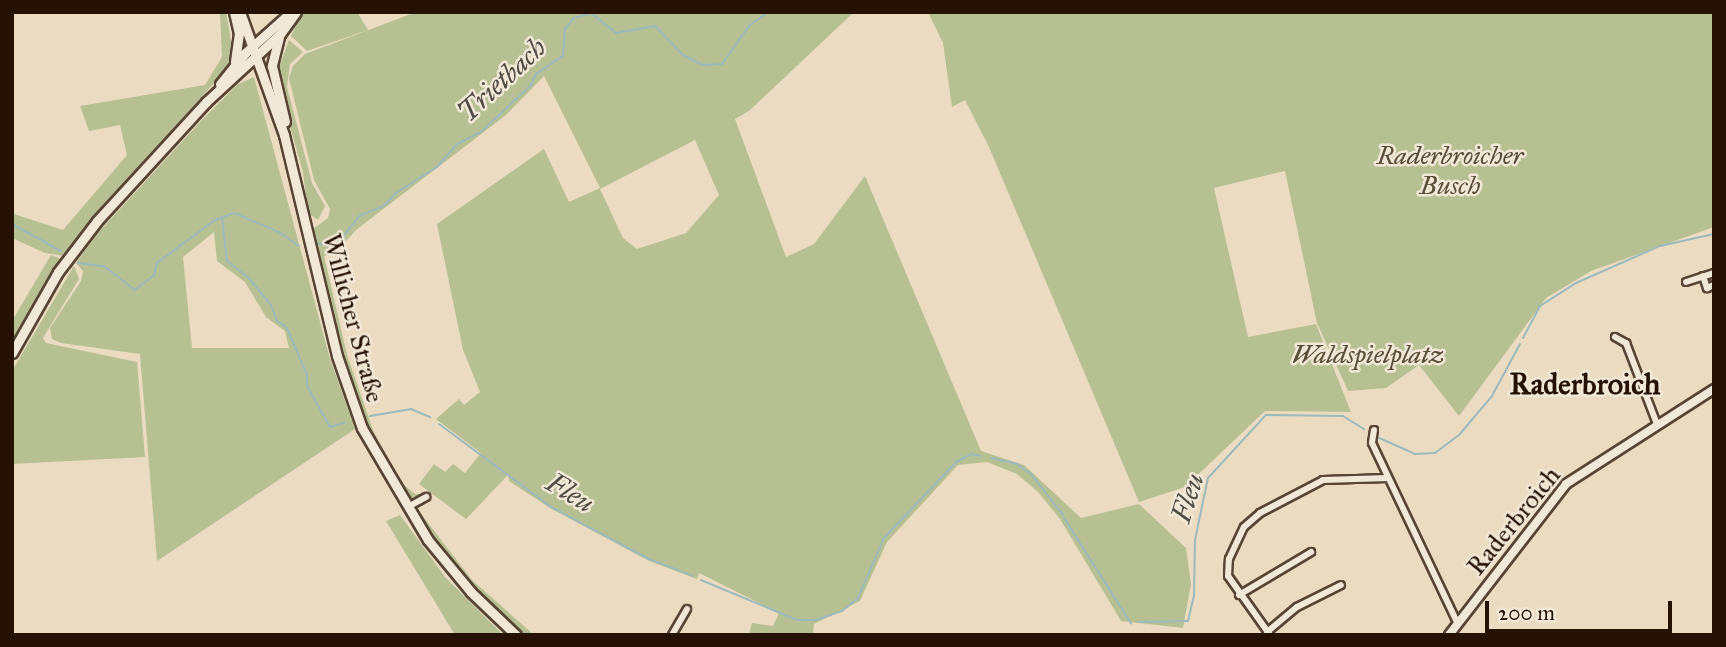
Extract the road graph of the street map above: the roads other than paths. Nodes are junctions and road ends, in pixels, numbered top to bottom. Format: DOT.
graph roads {
  1 [pos="233,12"];
  2 [pos="240,12"];
  3 [pos="293,12"];
  4 [pos="280,34"];
  5 [pos="254,45"];
  6 [pos="258,55"];
  7 [pos="234,66"];
  8 [pos="206,102"];
  9 [pos="284,135"];
  10 [pos="1714,273"];
  11 [pos="1703,276"];
  12 [pos="1686,282"];
  13 [pos="1714,285"];
  14 [pos="1615,337"];
  15 [pos="12,353"];
  16 [pos="1714,389"];
  17 [pos="1657,424"];
  18 [pos="1374,430"];
  19 [pos="1388,478"];
  20 [pos="425,498"];
  21 [pos="406,508"];
  22 [pos="1311,552"];
  23 [pos="1341,585"];
  24 [pos="1239,595"];
  25 [pos="687,609"];
  26 [pos="1458,624"];
  27 [pos="1268,633"];
  28 [pos="516,635"];
  29 [pos="671,635"];
  30 [pos="1449,635"];
  1 -- 7 [label="main road"];
  2 -- 5 [label="main road, Willicher Straße"];
  3 -- 4 [label="main road"];
  3 -- 5 [label="main road"];
  4 -- 6 [label="main road"];
  4 -- 9 [label="main road"];
  5 -- 6 [label="main road, Willicher Straße"];
  5 -- 7 [label="main road"];
  6 -- 8 [label="main road"];
  6 -- 9 [label="main road, Willicher Straße"];
  7 -- 8 [label="main road"];
  8 -- 15 [label="main road"];
  9 -- 21 [label="main road, Willicher Straße"];
  10 -- 11 [label="street"];
  11 -- 12 [label="street"];
  11 -- 13 [label="street"];
  14 -- 17 [label="street"];
  16 -- 17 [label="street, Raderbroich"];
  17 -- 26 [label="street, Raderbroich"];
  18 -- 19 [label="street"];
  19 -- 24 [label="street"];
  19 -- 26 [label="street"];
  20 -- 21 [label="street"];
  21 -- 28 [label="main road, Willicher Straße"];
  22 -- 24 [label="street"];
  23 -- 27 [label="street"];
  24 -- 27 [label="street"];
  25 -- 29 [label="street"];
  26 -- 30 [label="street, Raderbroich"];
}
